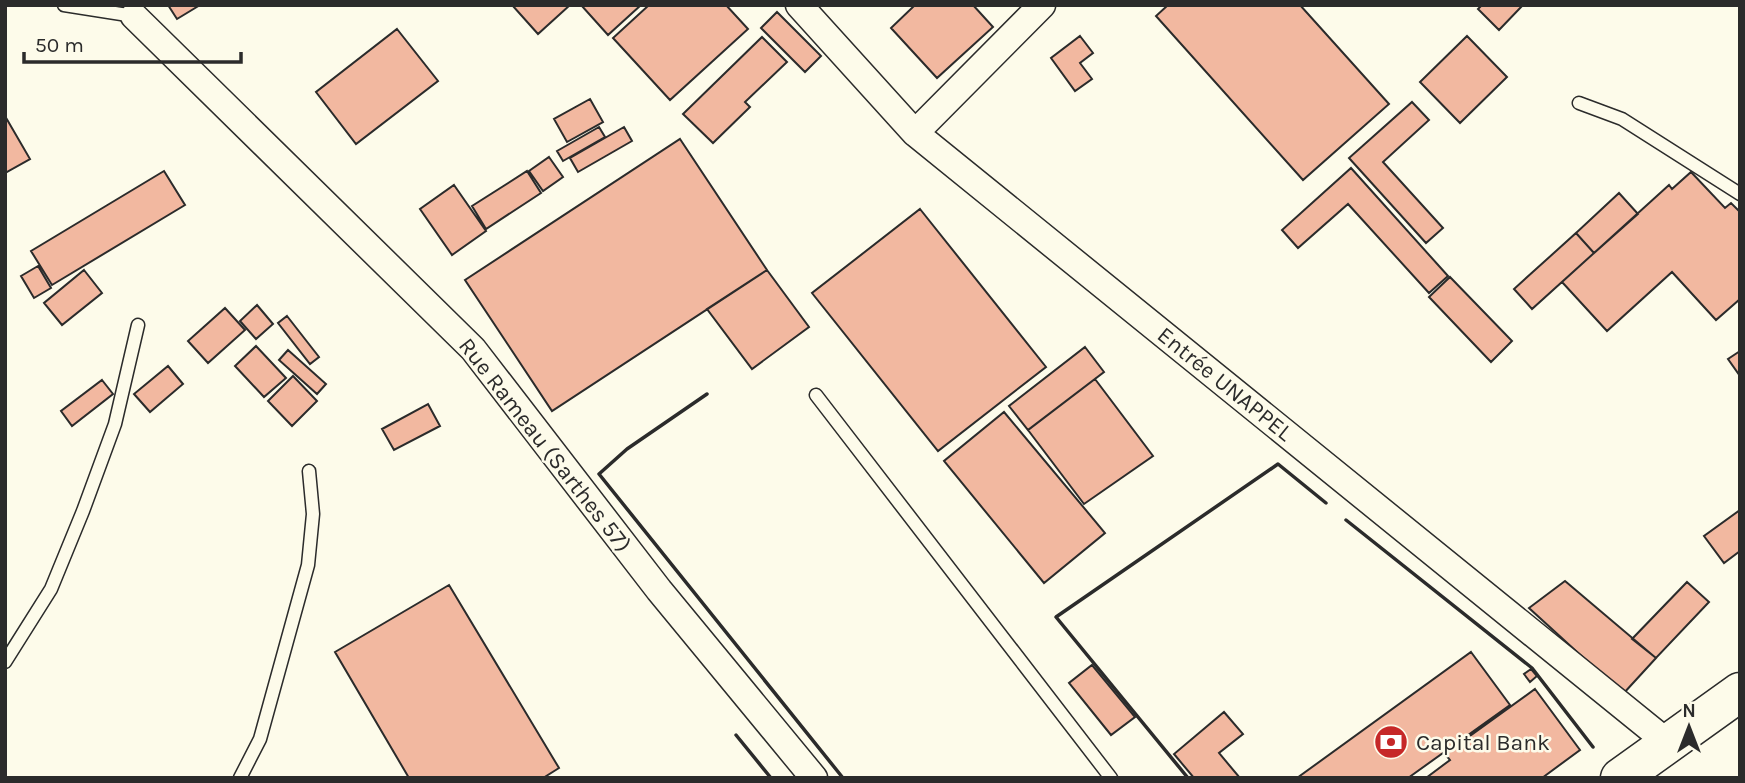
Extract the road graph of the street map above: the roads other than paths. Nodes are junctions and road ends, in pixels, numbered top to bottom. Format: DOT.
graph roads {
  1 [pos="64,5"];
  2 [pos="799,5"];
  3 [pos="1042,5"];
  4 [pos="133,10"];
  5 [pos="1579,103"];
  6 [pos="915,133"];
  7 [pos="1740,194"];
  8 [pos="138,325"];
  9 [pos="816,395"];
  10 [pos="309,471"];
  11 [pos="5,662"];
  12 [pos="1740,692"];
  13 [pos="1668,743"];
  14 [pos="240,778"];
  15 [pos="814,778"];
  16 [pos="1111,778"];
  17 [pos="1620,778"];
  1 -- 4 [label="lane"];
  2 -- 6 [label="street, Entrée UNAPPEL"];
  3 -- 6 [label="street"];
  4 -- 15 [label="street, Rue Rameau (Sarthes 57)"];
  5 -- 7 [label="lane"];
  6 -- 13 [label="street, Entrée UNAPPEL"];
  8 -- 11 [label="lane"];
  9 -- 16 [label="lane"];
  10 -- 14 [label="lane"];
  12 -- 13 [label="main road"];
  13 -- 17 [label="main road"];
}
